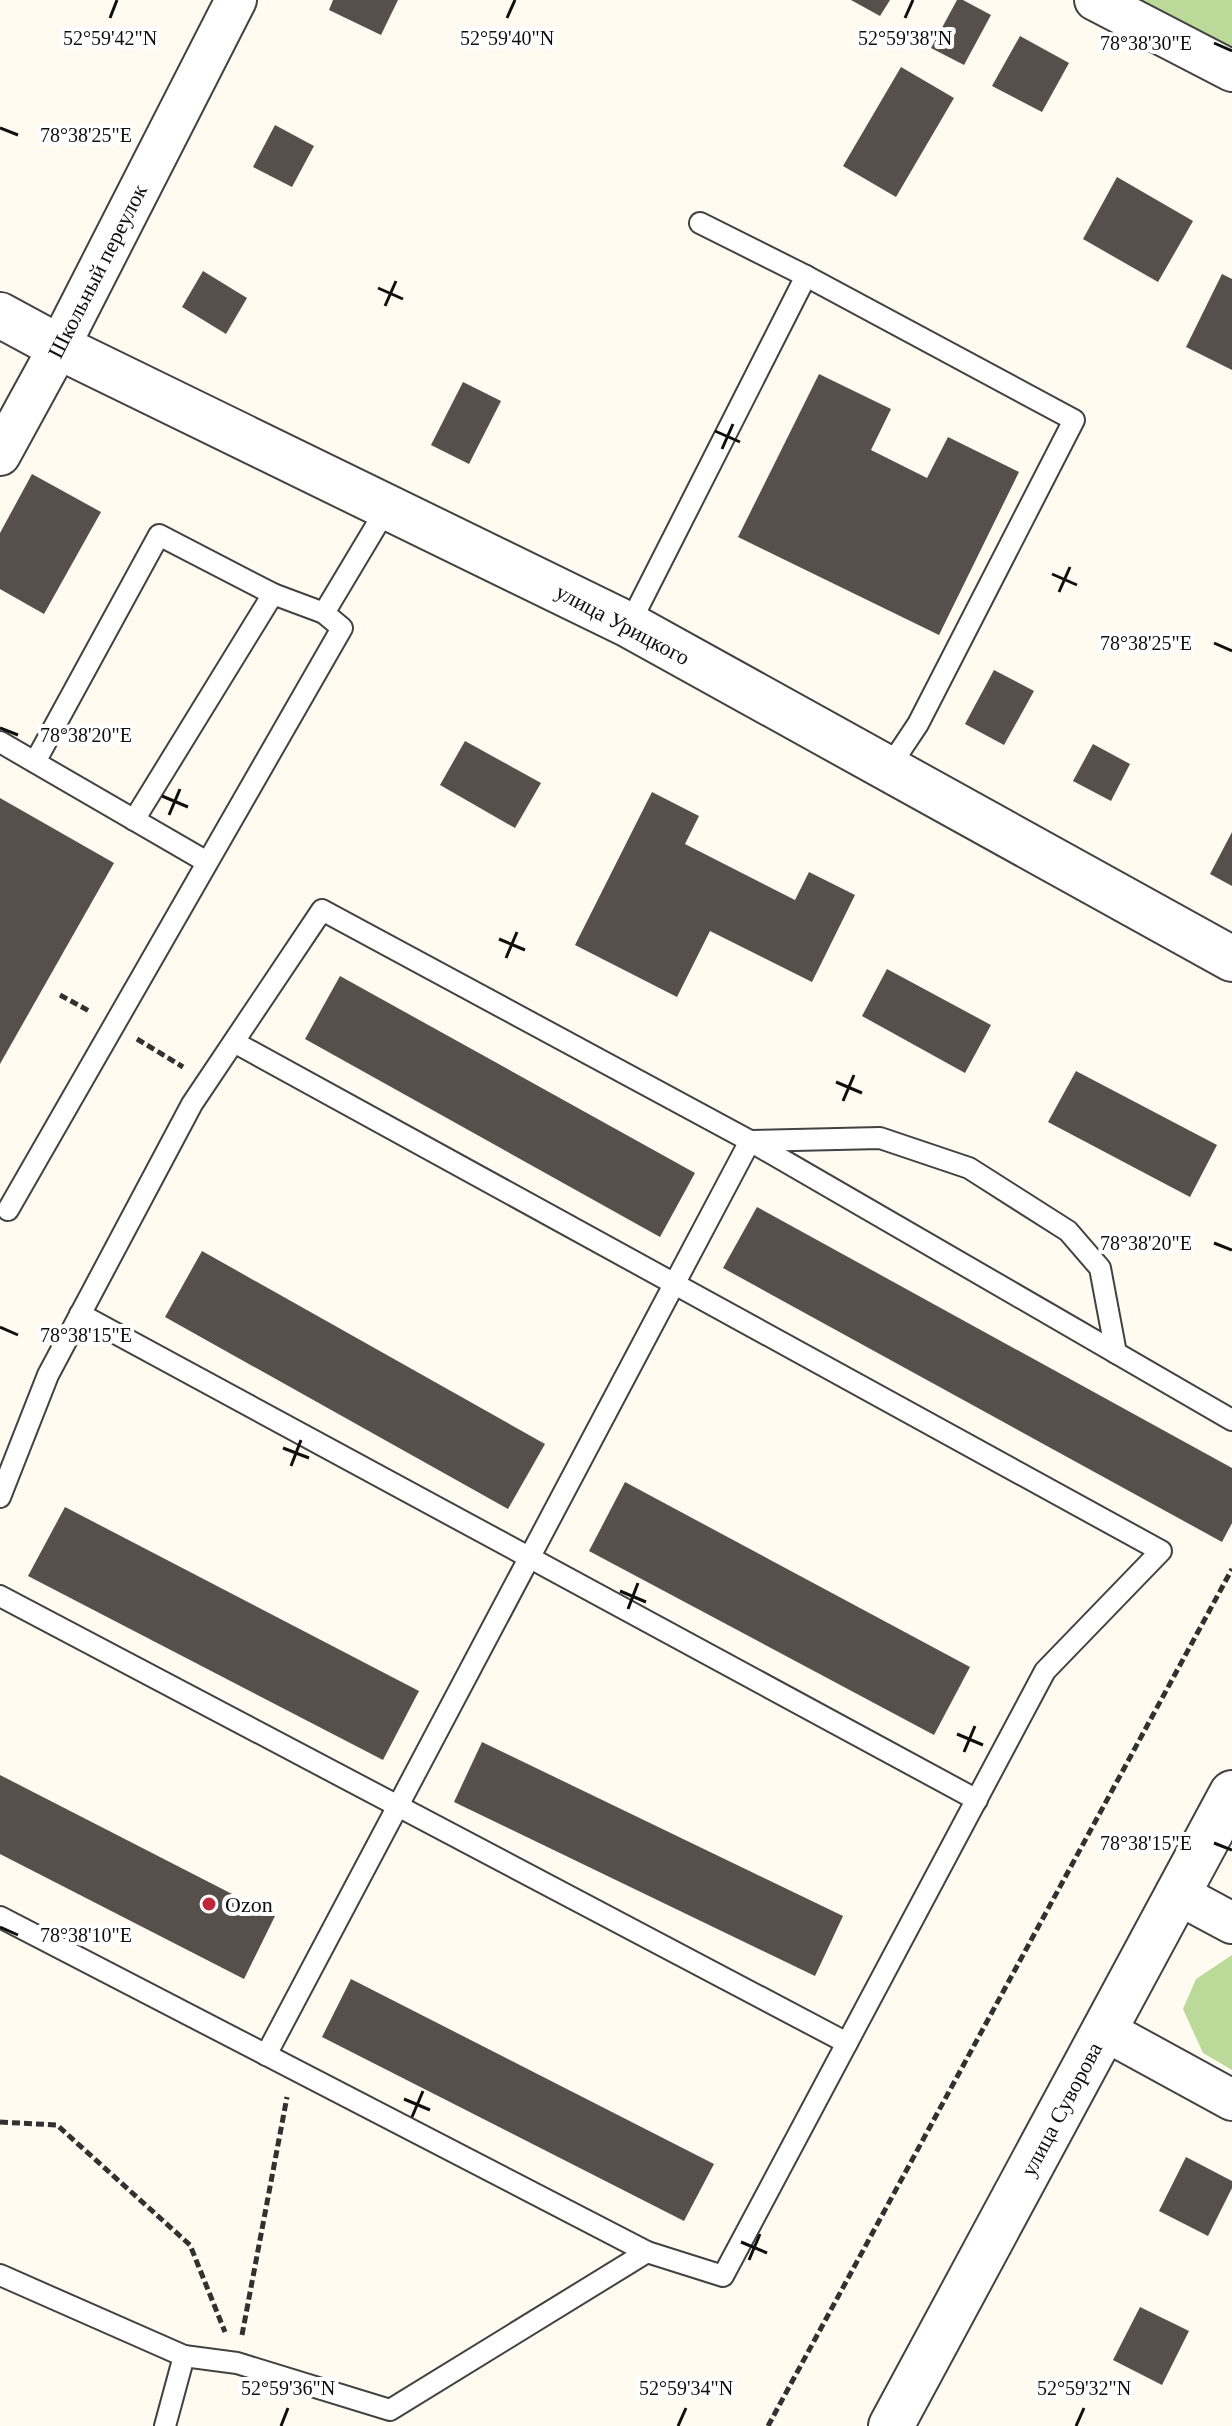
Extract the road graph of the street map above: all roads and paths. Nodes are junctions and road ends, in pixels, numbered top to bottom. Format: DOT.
graph roads {
  1 [pos="236,0"];
  2 [pos="1095,0"];
  3 [pos="1232,71"];
  4 [pos="700,223"];
  5 [pos="806,276"];
  6 [pos="0,315"];
  7 [pos="59,347"];
  8 [pos="0,455"];
  9 [pos="388,506"];
  10 [pos="273,594"];
  11 [pos="324,613"];
  12 [pos="629,625"];
  13 [pos="0,742"];
  14 [pos="35,762"];
  15 [pos="888,769"];
  16 [pos="134,820"];
  17 [pos="207,862"];
  18 [pos="1232,959"];
  19 [pos="234,1042"];
  20 [pos="750,1141"];
  21 [pos="8,1210"];
  22 [pos="674,1284"];
  23 [pos="80,1314"];
  24 [pos="1116,1353"];
  25 [pos="1232,1420"];
  26 [pos="0,1497"];
  27 [pos="529,1557"];
  28 [pos="1232,1569"];
  29 [pos="0,1596"];
  30 [pos="1232,1793"];
  31 [pos="977,1800"];
  32 [pos="397,1806"];
  33 [pos="1176,1893"];
  34 [pos="0,1917"];
  35 [pos="1232,1923"];
  36 [pos="1104,2030"];
  37 [pos="847,2043"];
  38 [pos="266,2055"];
  39 [pos="292,2068"];
  40 [pos="1232,2100"];
  41 [pos="0,2122"];
  42 [pos="647,2252"];
  43 [pos="0,2275"];
  44 [pos="184,2356"];
  45 [pos="237,2363"];
  46 [pos="391,2418"];
  47 [pos="165,2426"];
  48 [pos="768,2426"];
  49 [pos="891,2426"];
  1 -- 7 [label="street, Школьный переулок"];
  2 -- 3 [label="street"];
  4 -- 5 [label="lane"];
  5 -- 12 [label="lane"];
  5 -- 15 [label="lane"];
  6 -- 7 [label="street, улица Урицкого"];
  7 -- 8 [label="street, Школьный переулок"];
  7 -- 9 [label="street, улица Урицкого"];
  9 -- 11 [label="lane"];
  9 -- 12 [label="street, улица Урицкого"];
  10 -- 11 [label="lane"];
  10 -- 14 [label="lane"];
  10 -- 16 [label="lane"];
  11 -- 17 [label="lane"];
  12 -- 15 [label="street, улица Урицкого"];
  13 -- 14 [label="lane"];
  14 -- 16 [label="lane"];
  15 -- 18 [label="street, улица Урицкого"];
  16 -- 17 [label="lane"];
  17 -- 21 [label="lane"];
  19 -- 20 [label="lane"];
  19 -- 22 [label="lane"];
  19 -- 23 [label="lane"];
  20 -- 22 [label="lane"];
  20 -- 24 [label="lane"];
  20 -- 24 [label="lane"];
  22 -- 27 [label="lane"];
  22 -- 31 [label="lane"];
  23 -- 26 [label="lane"];
  23 -- 27 [label="lane"];
  24 -- 25 [label="lane"];
  27 -- 31 [label="lane"];
  27 -- 32 [label="lane"];
  28 -- 48 [label="path"];
  29 -- 32 [label="lane"];
  30 -- 33 [label="street, улица Суворова"];
  31 -- 37 [label="lane"];
  32 -- 37 [label="lane"];
  32 -- 38 [label="lane"];
  33 -- 35 [label="street"];
  33 -- 36 [label="street, улица Суворова"];
  34 -- 38 [label="lane"];
  36 -- 40 [label="street"];
  36 -- 49 [label="street, улица Суворова"];
  37 -- 42 [label="lane"];
  38 -- 39 [label="lane"];
  39 -- 42 [label="lane"];
  39 -- 45 [label="path"];
  41 -- 45 [label="path"];
  42 -- 46 [label="lane"];
  43 -- 44 [label="lane"];
  44 -- 45 [label="lane"];
  44 -- 47 [label="lane"];
  45 -- 46 [label="lane"];
}
